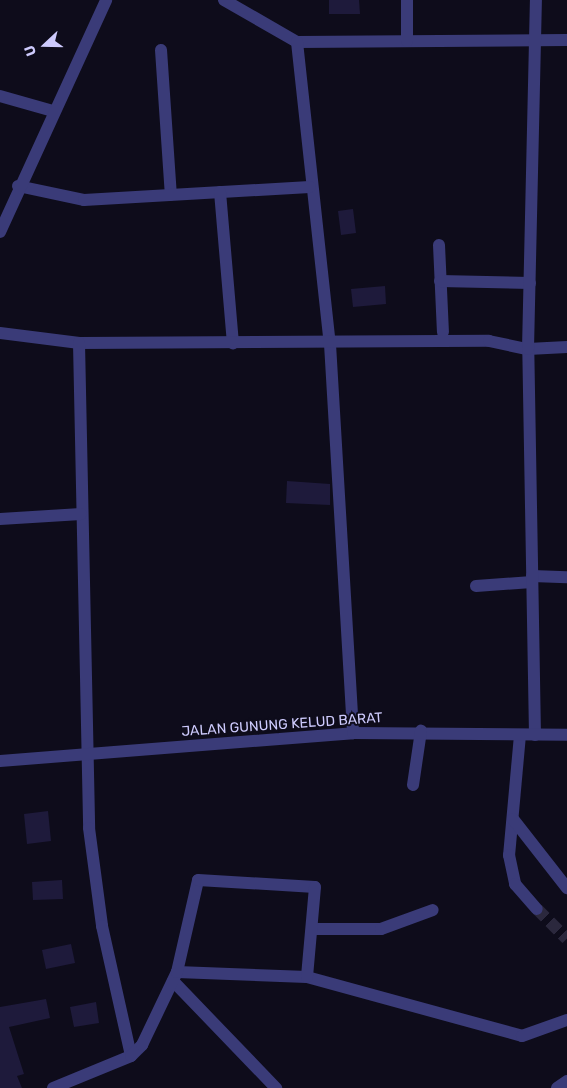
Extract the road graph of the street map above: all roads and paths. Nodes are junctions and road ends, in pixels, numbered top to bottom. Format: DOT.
graph roads {
  1 [pos="106,0"];
  2 [pos="224,0"];
  3 [pos="408,0"];
  4 [pos="536,0"];
  5 [pos="567,40"];
  6 [pos="407,41"];
  7 [pos="297,42"];
  8 [pos="534,43"];
  9 [pos="161,50"];
  10 [pos="0,96"];
  11 [pos="53,110"];
  12 [pos="18,186"];
  13 [pos="310,187"];
  14 [pos="220,192"];
  15 [pos="171,195"];
  16 [pos="0,232"];
  17 [pos="439,245"];
  18 [pos="440,281"];
  19 [pos="530,283"];
  20 [pos="443,332"];
  21 [pos="0,333"];
  22 [pos="79,343"];
  23 [pos="233,343"];
  24 [pos="330,344"];
  25 [pos="567,347"];
  26 [pos="528,349"];
  27 [pos="81,514"];
  28 [pos="0,519"];
  29 [pos="567,577"];
  30 [pos="532,579"];
  31 [pos="476,586"];
  32 [pos="422,732"];
  33 [pos="353,733"];
  34 [pos="520,735"];
  35 [pos="535,735"];
  36 [pos="567,735"];
  37 [pos="91,754"];
  38 [pos="0,761"];
  39 [pos="413,785"];
  40 [pos="513,819"];
  41 [pos="567,888"];
  42 [pos="537,908"];
  43 [pos="433,910"];
  44 [pos="314,930"];
  45 [pos="175,976"];
  46 [pos="307,977"];
  47 [pos="567,1020"];
  48 [pos="131,1056"];
  49 [pos="567,1081"];
  50 [pos="53,1088"];
  51 [pos="276,1088"];
  52 [pos="557,1088"];
  1 -- 11 [label="street"];
  2 -- 7 [label="street"];
  3 -- 6 [label="street"];
  4 -- 8 [label="street"];
  5 -- 8 [label="street"];
  6 -- 7 [label="street"];
  6 -- 8 [label="street"];
  7 -- 13 [label="street"];
  8 -- 19 [label="street"];
  9 -- 15 [label="street"];
  10 -- 11 [label="street"];
  11 -- 12 [label="street"];
  12 -- 15 [label="street"];
  12 -- 16 [label="street"];
  13 -- 14 [label="street"];
  13 -- 24 [label="street"];
  14 -- 15 [label="street"];
  14 -- 23 [label="street"];
  17 -- 18 [label="street"];
  18 -- 19 [label="street"];
  18 -- 20 [label="street"];
  19 -- 26 [label="street"];
  21 -- 22 [label="street"];
  22 -- 23 [label="street"];
  22 -- 27 [label="street"];
  23 -- 24 [label="street"];
  24 -- 26 [label="street"];
  24 -- 33 [label="street"];
  25 -- 26 [label="street"];
  26 -- 30 [label="street"];
  27 -- 28 [label="street"];
  27 -- 37 [label="street"];
  29 -- 30 [label="street"];
  30 -- 31 [label="street"];
  30 -- 35 [label="street"];
  32 -- 33 [label="street, JALAN GUNUNG KELUD BARAT"];
  32 -- 34 [label="street, JALAN GUNUNG KELUD BARAT"];
  32 -- 39 [label="street"];
  33 -- 37 [label="street, JALAN GUNUNG KELUD BARAT"];
  34 -- 35 [label="street, JALAN GUNUNG KELUD BARAT"];
  34 -- 40 [label="street"];
  35 -- 36 [label="street, JALAN GUNUNG KELUD BARAT"];
  37 -- 38 [label="street, JALAN GUNUNG KELUD BARAT"];
  37 -- 48 [label="street"];
  40 -- 41 [label="street"];
  40 -- 42 [label="street"];
  43 -- 44 [label="street"];
  44 -- 45 [label="street"];
  44 -- 46 [label="street"];
  45 -- 46 [label="street"];
  45 -- 48 [label="street"];
  45 -- 51 [label="street"];
  46 -- 47 [label="street"];
  48 -- 50 [label="street"];
  49 -- 52 [label="street"];
}
